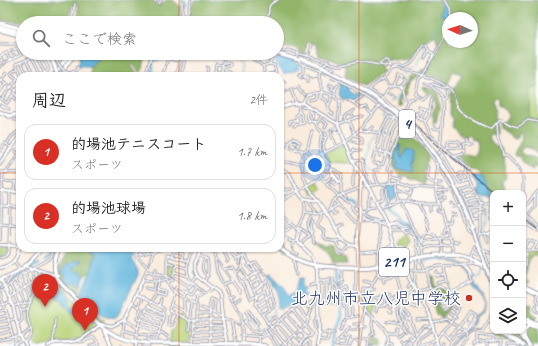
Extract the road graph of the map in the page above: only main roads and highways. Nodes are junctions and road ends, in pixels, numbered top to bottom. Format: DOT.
graph roads {
  1 [pos="0,27"];
  2 [pos="16,31"];
  3 [pos="284,55"];
  4 [pos="54,60"];
  5 [pos="65,60"];
  6 [pos="71,60"];
  7 [pos="71,60"];
  8 [pos="56,72"];
  9 [pos="58,72"];
  10 [pos="61,72"];
  11 [pos="61,72"];
  12 [pos="0,113"];
  13 [pos="16,115"];
  14 [pos="474,229"];
  15 [pos="284,251"];
  16 [pos="38,252"];
  17 [pos="59,252"];
  18 [pos="284,252"];
  19 [pos="454,255"];
  20 [pos="421,258"];
  21 [pos="316,267"];
  22 [pos="358,269"];
  23 [pos="490,270"];
  24 [pos="490,273"];
  25 [pos="490,276"];
  26 [pos="0,279"];
  27 [pos="526,288"];
  28 [pos="537,293"];
  29 [pos="526,320"];
  30 [pos="538,325"];
  31 [pos="101,326"];
  32 [pos="112,334"];
  33 [pos="501,334"];
  34 [pos="519,334"];
  35 [pos="122,337"];
  36 [pos="109,338"];
  37 [pos="136,344"];
  38 [pos="170,344"];
  39 [pos="191,344"];
  40 [pos="210,345"];
  41 [pos="228,345"];
  42 [pos="236,345"];
  43 [pos="242,345"];
  44 [pos="111,346"];
  45 [pos="265,346"];
  46 [pos="526,346"];
  1 -- 2 [label="highway"];
  3 -- 14 [label="highway, 4, bridge"];
  4 -- 9 [label="highway, bridge"];
  5 -- 8 [label="highway"];
  6 -- 10 [label="highway"];
  7 -- 11 [label="highway"];
  12 -- 13 [label="highway"];
  14 -- 24 [label="highway, 4, bridge"];
  14 -- 25 [label="highway, 4, bridge"];
  15 -- 21 [label="highway, 211"];
  16 -- 26 [label="main road"];
  17 -- 31 [label="highway"];
  18 -- 21 [label="highway, 211"];
  19 -- 20 [label="highway, 211"];
  19 -- 20 [label="highway, 211"];
  19 -- 23 [label="highway, 211"];
  20 -- 22 [label="highway, 211"];
  21 -- 22 [label="highway, 211"];
  21 -- 22 [label="highway, 211"];
  27 -- 28 [label="highway"];
  29 -- 30 [label="highway"];
  30 -- 46 [label="highway"];
  31 -- 32 [label="highway"];
  31 -- 35 [label="highway"];
  31 -- 36 [label="main road"];
  31 -- 44 [label="main road"];
  32 -- 35 [label="highway"];
  32 -- 36 [label="main road"];
  33 -- 46 [label="highway"];
  34 -- 46 [label="highway"];
  35 -- 37 [label="highway"];
  36 -- 44 [label="main road"];
  37 -- 38 [label="highway"];
  38 -- 39 [label="highway"];
  39 -- 40 [label="highway"];
  40 -- 41 [label="highway"];
  41 -- 42 [label="highway"];
  42 -- 43 [label="highway"];
  43 -- 45 [label="highway"];
}
